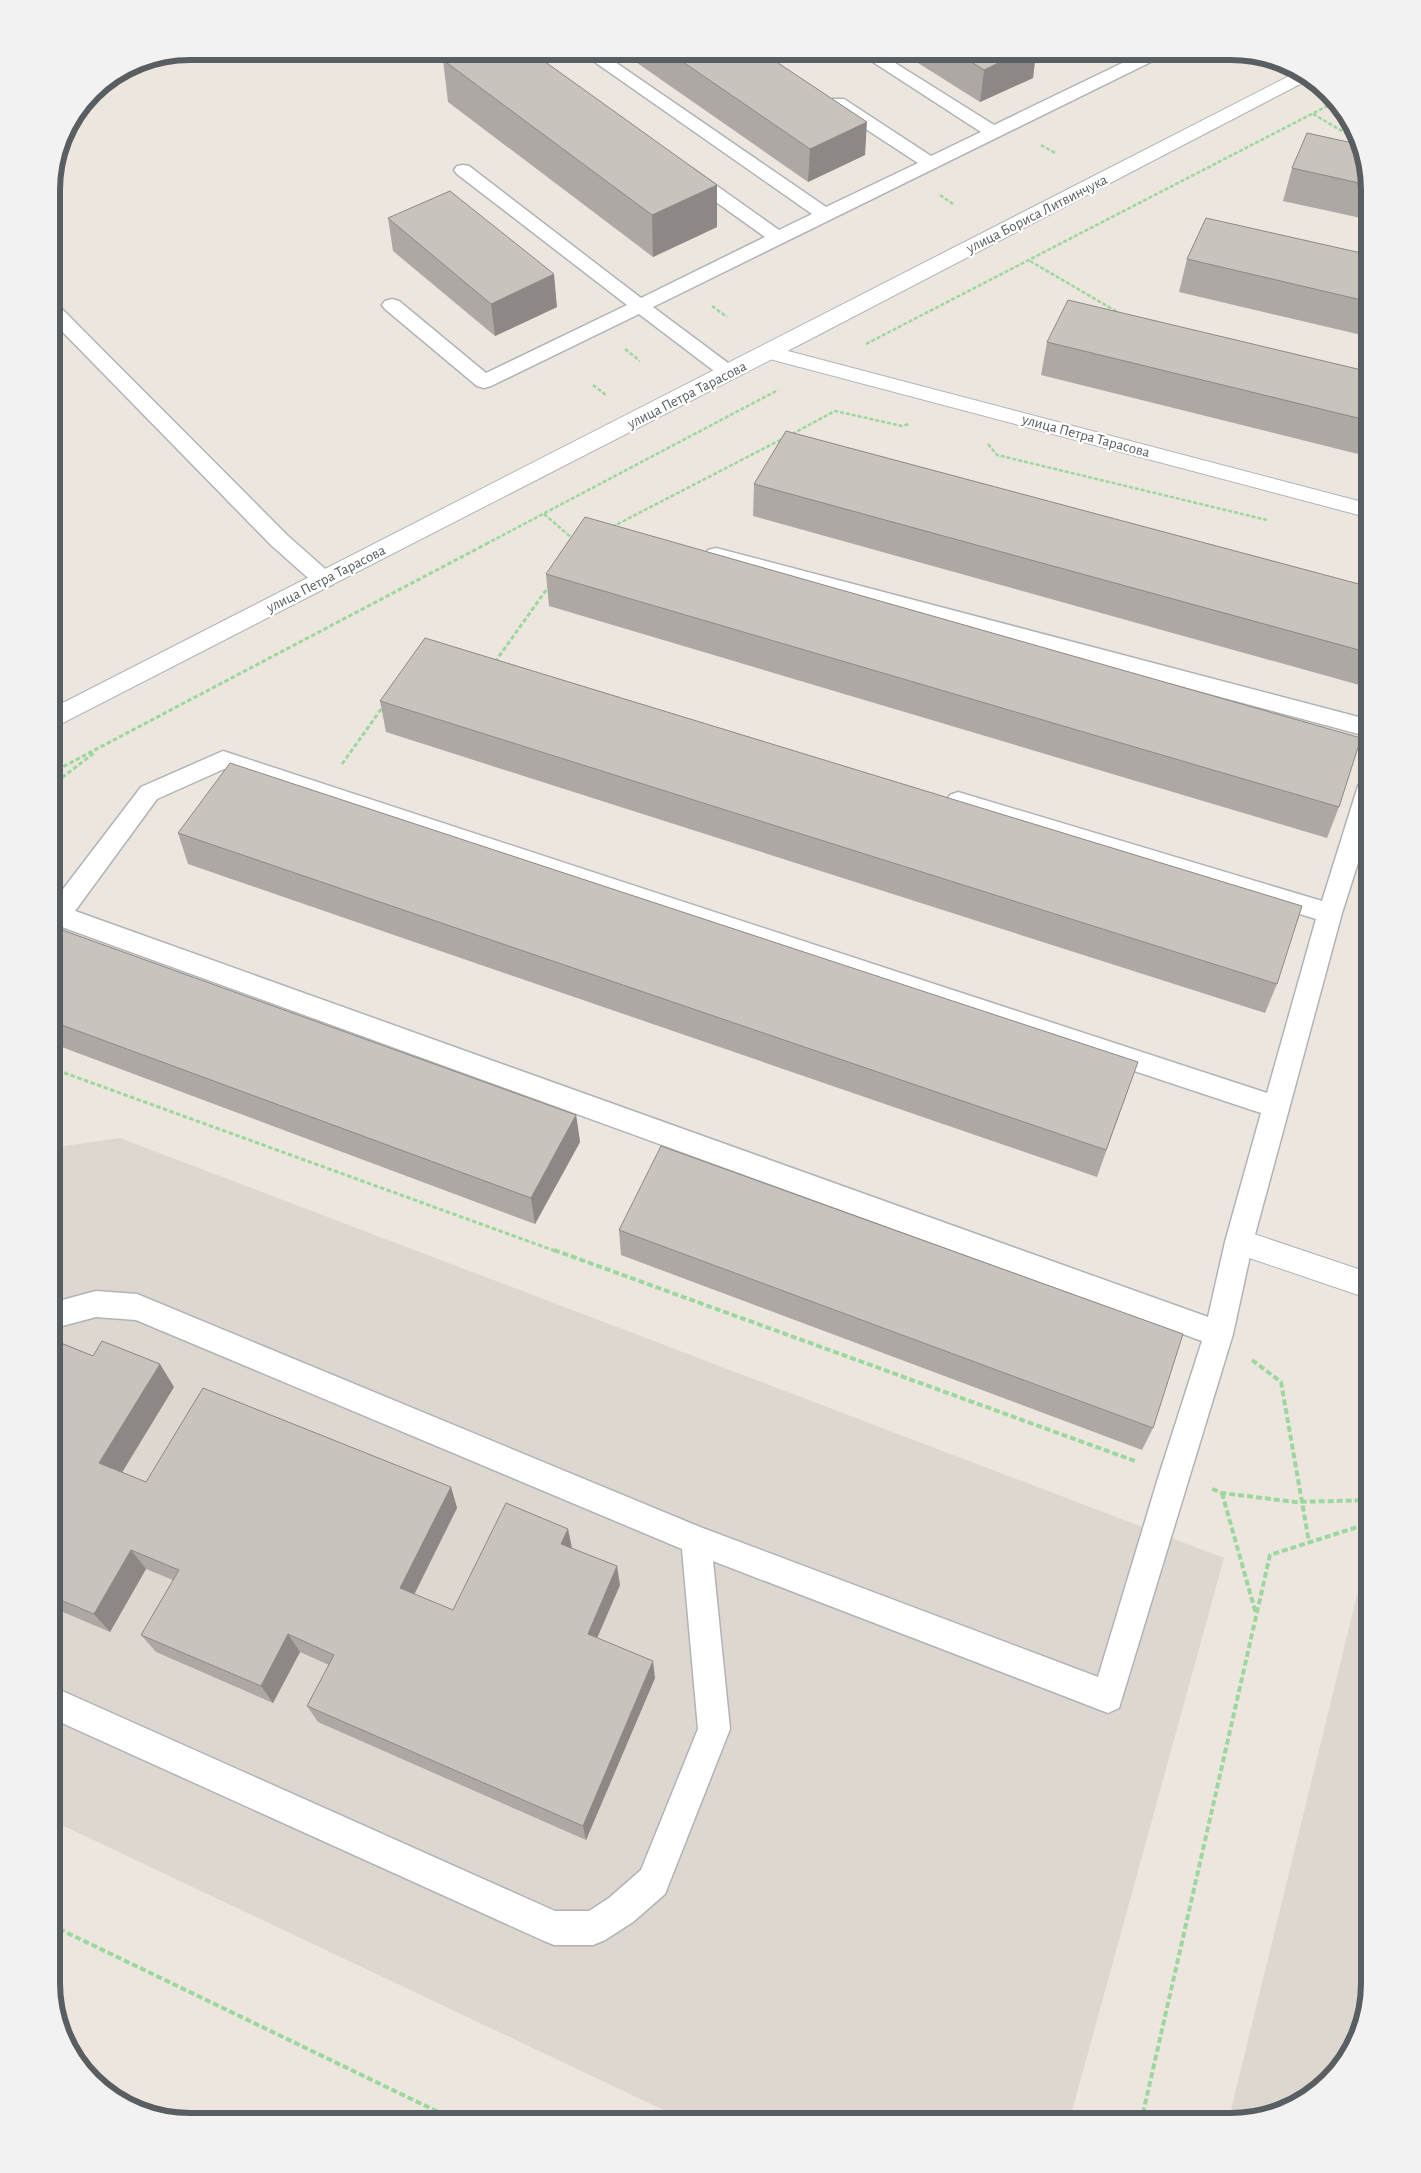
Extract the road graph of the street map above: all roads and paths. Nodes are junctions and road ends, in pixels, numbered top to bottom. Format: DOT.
graph roads {
  1 [pos="600,60"];
  2 [pos="878,60"];
  3 [pos="1141,60"];
  4 [pos="1233,60"];
  5 [pos="1237,62"];
  6 [pos="1297,78"];
  7 [pos="823,94"];
  8 [pos="1328,104"];
  9 [pos="1312,113"];
  10 [pos="993,132"];
  11 [pos="1349,136"];
  12 [pos="673,163"];
  13 [pos="930,163"];
  14 [pos="463,170"];
  15 [pos="825,215"];
  16 [pos="778,238"];
  17 [pos="1029,261"];
  18 [pos="392,305"];
  19 [pos="640,306"];
  20 [pos="1124,316"];
  21 [pos="60,318"];
  22 [pos="769,352"];
  23 [pos="822,367"];
  24 [pos="729,373"];
  25 [pos="911,423"];
  26 [pos="987,442"];
  27 [pos="1361,508"];
  28 [pos="543,513"];
  29 [pos="1274,522"];
  30 [pos="606,530"];
  31 [pos="579,544"];
  32 [pos="694,549"];
  33 [pos="324,580"];
  34 [pos="551,584"];
  35 [pos="486,659"];
  36 [pos="384,706"];
  37 [pos="60,716"];
  38 [pos="1361,727"];
  39 [pos="101,747"];
  40 [pos="60,769"];
  41 [pos="60,780"];
  42 [pos="321,792"];
  43 [pos="941,796"];
  44 [pos="1361,815"];
  45 [pos="60,912"];
  46 [pos="1330,913"];
  47 [pos="60,916"];
  48 [pos="60,1071"];
  49 [pos="1277,1107"];
  50 [pos="1239,1242"];
  51 [pos="1361,1283"];
  52 [pos="60,1314"];
  53 [pos="1219,1334"];
  54 [pos="1174,1475"];
  55 [pos="1222,1493"];
  56 [pos="1361,1500"];
  57 [pos="1302,1502"];
  58 [pos="1361,1526"];
  59 [pos="696,1540"];
  60 [pos="1309,1542"];
  61 [pos="1257,1615"];
  62 [pos="60,1706"];
  63 [pos="60,1929"];
  64 [pos="440,2113"];
  65 [pos="1143,2113"];
  1 -- 15 [label="lane"];
  2 -- 10 [label="lane"];
  3 -- 10 [label="lane"];
  4 -- 5 [label="path"];
  6 -- 22 [label="street, улица Бориса Литвинчука"];
  7 -- 13 [label="lane"];
  8 -- 9 [label="path"];
  9 -- 11 [label="path"];
  9 -- 17 [label="path"];
  10 -- 13 [label="lane"];
  12 -- 16 [label="lane"];
  13 -- 15 [label="lane"];
  14 -- 19 [label="lane"];
  15 -- 16 [label="lane"];
  16 -- 19 [label="lane"];
  17 -- 20 [label="path"];
  17 -- 23 [label="path"];
  18 -- 19 [label="lane"];
  19 -- 24 [label="lane"];
  21 -- 33 [label="lane"];
  22 -- 23 [label="street, улица Петра Тарасова"];
  22 -- 24 [label="street, улица Петра Тарасова"];
  23 -- 27 [label="street, улица Петра Тарасова"];
  23 -- 28 [label="path"];
  24 -- 33 [label="street, улица Петра Тарасова"];
  25 -- 30 [label="path"];
  26 -- 29 [label="path"];
  28 -- 31 [label="path"];
  28 -- 39 [label="path"];
  32 -- 38 [label="lane"];
  33 -- 37 [label="street, улица Петра Тарасова"];
  34 -- 35 [label="path"];
  36 -- 42 [label="path"];
  39 -- 40 [label="path"];
  39 -- 41 [label="path"];
  42 -- 45 [label="lane"];
  42 -- 49 [label="lane"];
  43 -- 46 [label="lane"];
  44 -- 46 [label="lane"];
  46 -- 49 [label="lane"];
  47 -- 53 [label="lane"];
  48 -- 54 [label="path"];
  49 -- 50 [label="lane"];
  50 -- 51 [label="street"];
  50 -- 53 [label="lane"];
  52 -- 59 [label="lane"];
  53 -- 54 [label="lane"];
  53 -- 57 [label="path"];
  54 -- 55 [label="path"];
  54 -- 59 [label="lane"];
  55 -- 57 [label="path"];
  55 -- 61 [label="path"];
  56 -- 57 [label="path"];
  57 -- 60 [label="path"];
  58 -- 60 [label="path"];
  59 -- 62 [label="lane"];
  60 -- 61 [label="path"];
  61 -- 65 [label="path"];
  63 -- 64 [label="path"];
}
